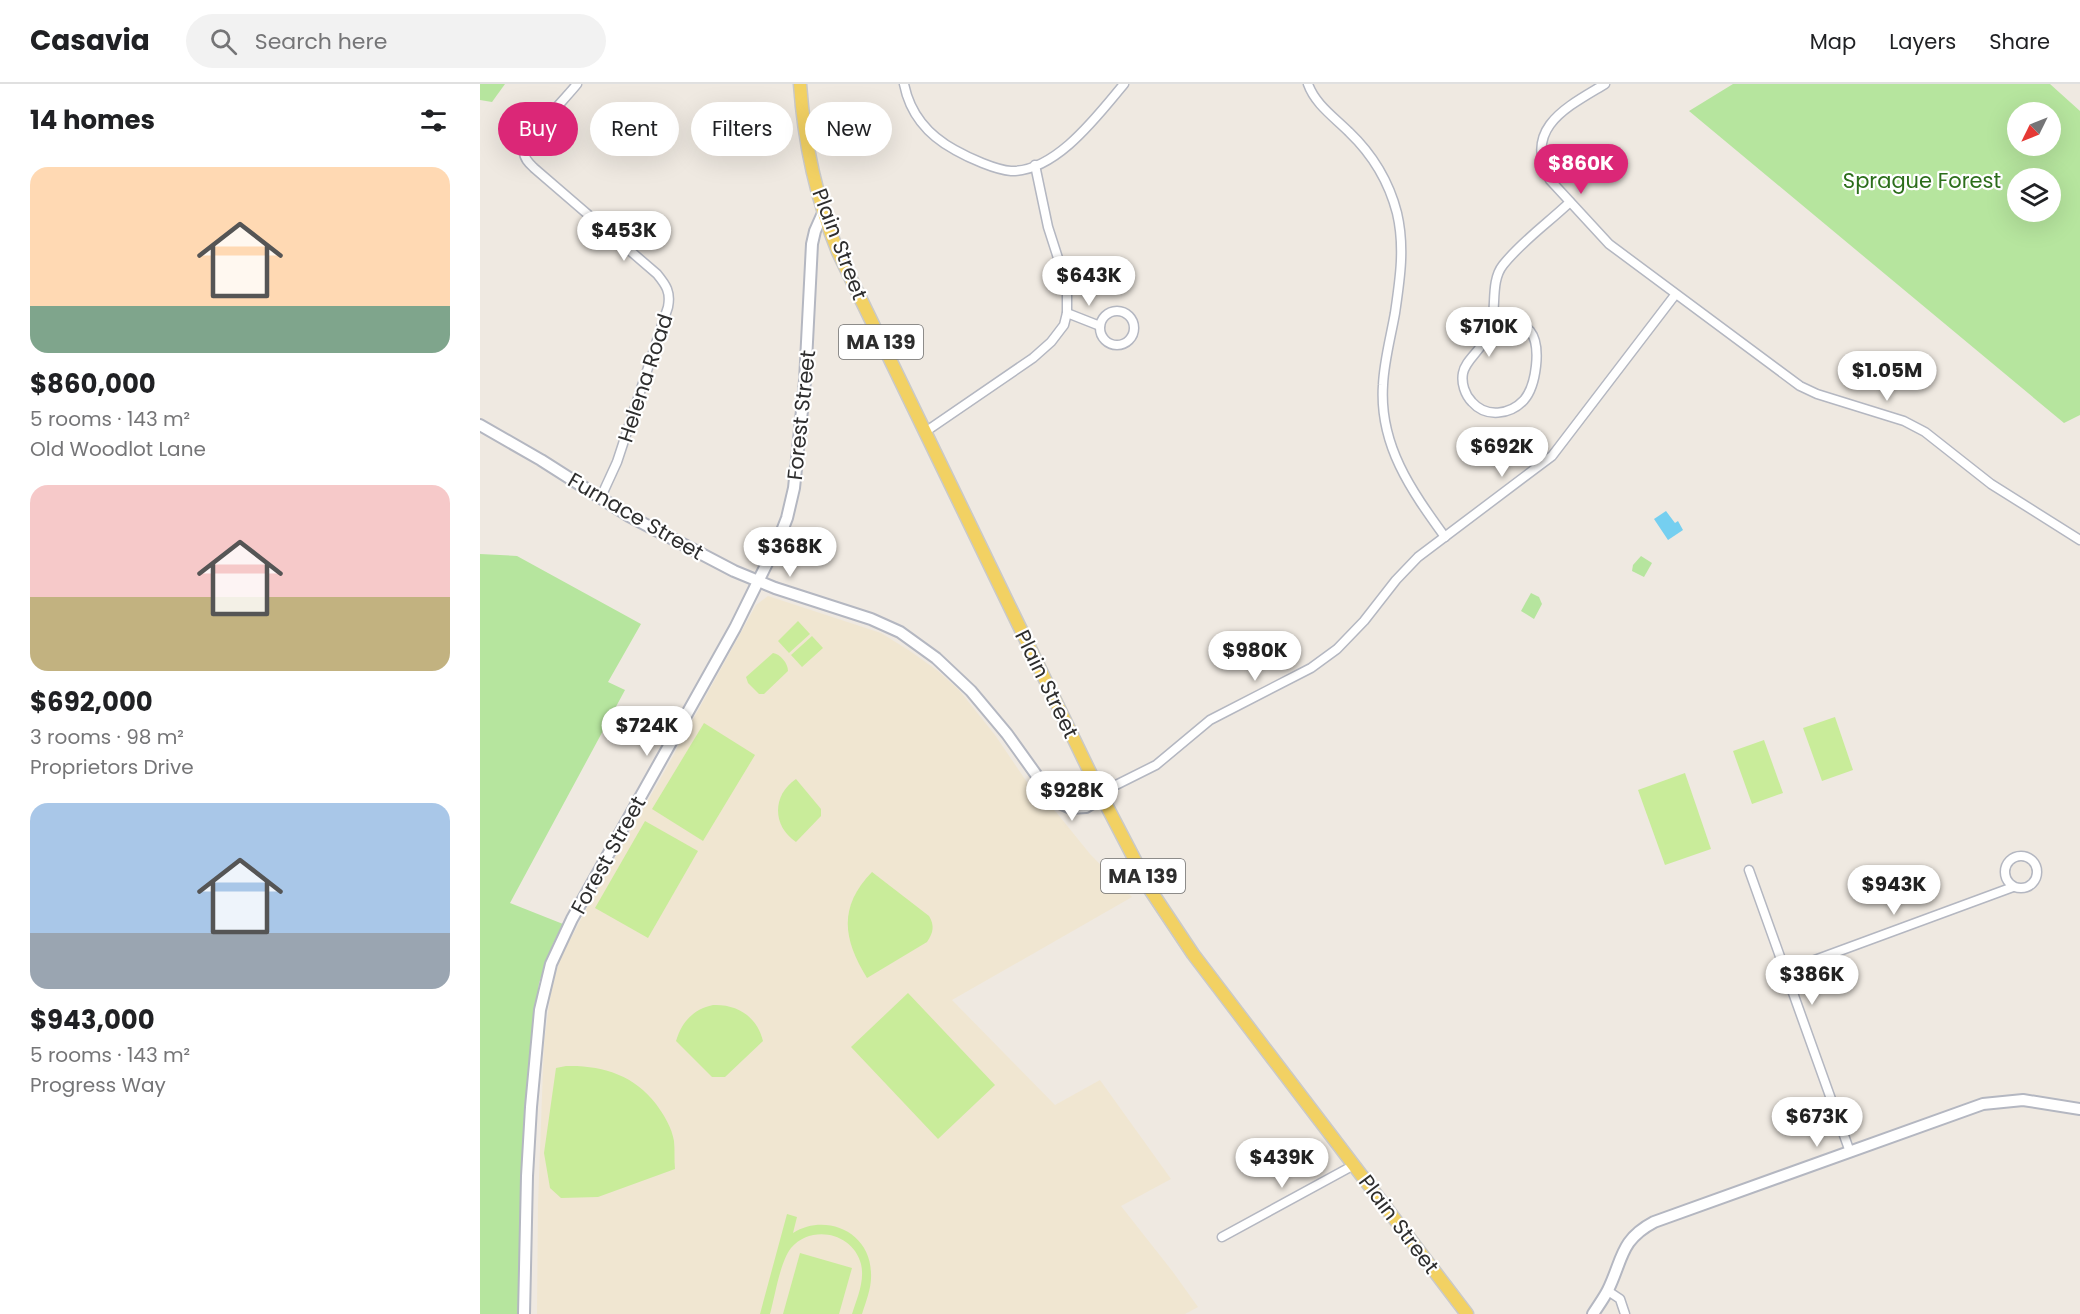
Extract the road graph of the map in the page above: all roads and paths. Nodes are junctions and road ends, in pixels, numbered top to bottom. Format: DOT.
graph roads {
  1 [pos="577,84"];
  2 [pos="798,84"];
  3 [pos="904,84"];
  4 [pos="1124,84"];
  5 [pos="1308,84"];
  6 [pos="1605,84"];
  7 [pos="1035,165"];
  8 [pos="1570,202"];
  9 [pos="824,213"];
  10 [pos="1675,295"];
  11 [pos="1068,313"];
  12 [pos="1492,317"];
  13 [pos="1100,326"];
  14 [pos="480,425"];
  15 [pos="925,432"];
  16 [pos="600,499"];
  17 [pos="1445,537"];
  18 [pos="2080,540"];
  19 [pos="758,582"];
  20 [pos="1046,788"];
  21 [pos="1100,793"];
  22 [pos="1749,870"];
  23 [pos="2013,886"];
  24 [pos="1785,971"];
  25 [pos="2080,1109"];
  26 [pos="1850,1152"];
  27 [pos="1354,1165"];
  28 [pos="1222,1237"];
  29 [pos="1608,1291"];
  30 [pos="524,1314"];
  31 [pos="1467,1314"];
  32 [pos="1593,1314"];
  33 [pos="1625,1314"];
  1 -- 16 [label="street, Helena Road"];
  2 -- 9 [label="main road, Plain Street / MA 139"];
  3 -- 7 [label="street"];
  4 -- 7 [label="street"];
  5 -- 17 [label="street"];
  6 -- 8 [label="street"];
  7 -- 11 [label="street"];
  8 -- 10 [label="street"];
  8 -- 12 [label="street"];
  9 -- 15 [label="main road, Plain Street / MA 139"];
  9 -- 19 [label="street, Forest Street"];
  10 -- 17 [label="street"];
  10 -- 18 [label="street"];
  11 -- 13 [label="street"];
  11 -- 15 [label="street"];
  12 -- 12 [label="street"];
  13 -- 13 [label="street"];
  14 -- 16 [label="street, Furnace Street"];
  15 -- 21 [label="main road, Plain Street / MA 139"];
  16 -- 19 [label="street, Furnace Street"];
  17 -- 21 [label="street"];
  19 -- 20 [label="street, Furnace Street"];
  19 -- 30 [label="street, Forest Street"];
  20 -- 21 [label="street"];
  20 -- 21 [label="street, Furnace Street"];
  21 -- 27 [label="main road, Plain Street / MA 139"];
  22 -- 24 [label="street"];
  23 -- 24 [label="street"];
  24 -- 26 [label="street"];
  25 -- 26 [label="street"];
  26 -- 29 [label="street"];
  27 -- 28 [label="street"];
  27 -- 31 [label="main road, Plain Street / MA 139"];
  29 -- 32 [label="street"];
  29 -- 33 [label="street"];
}
